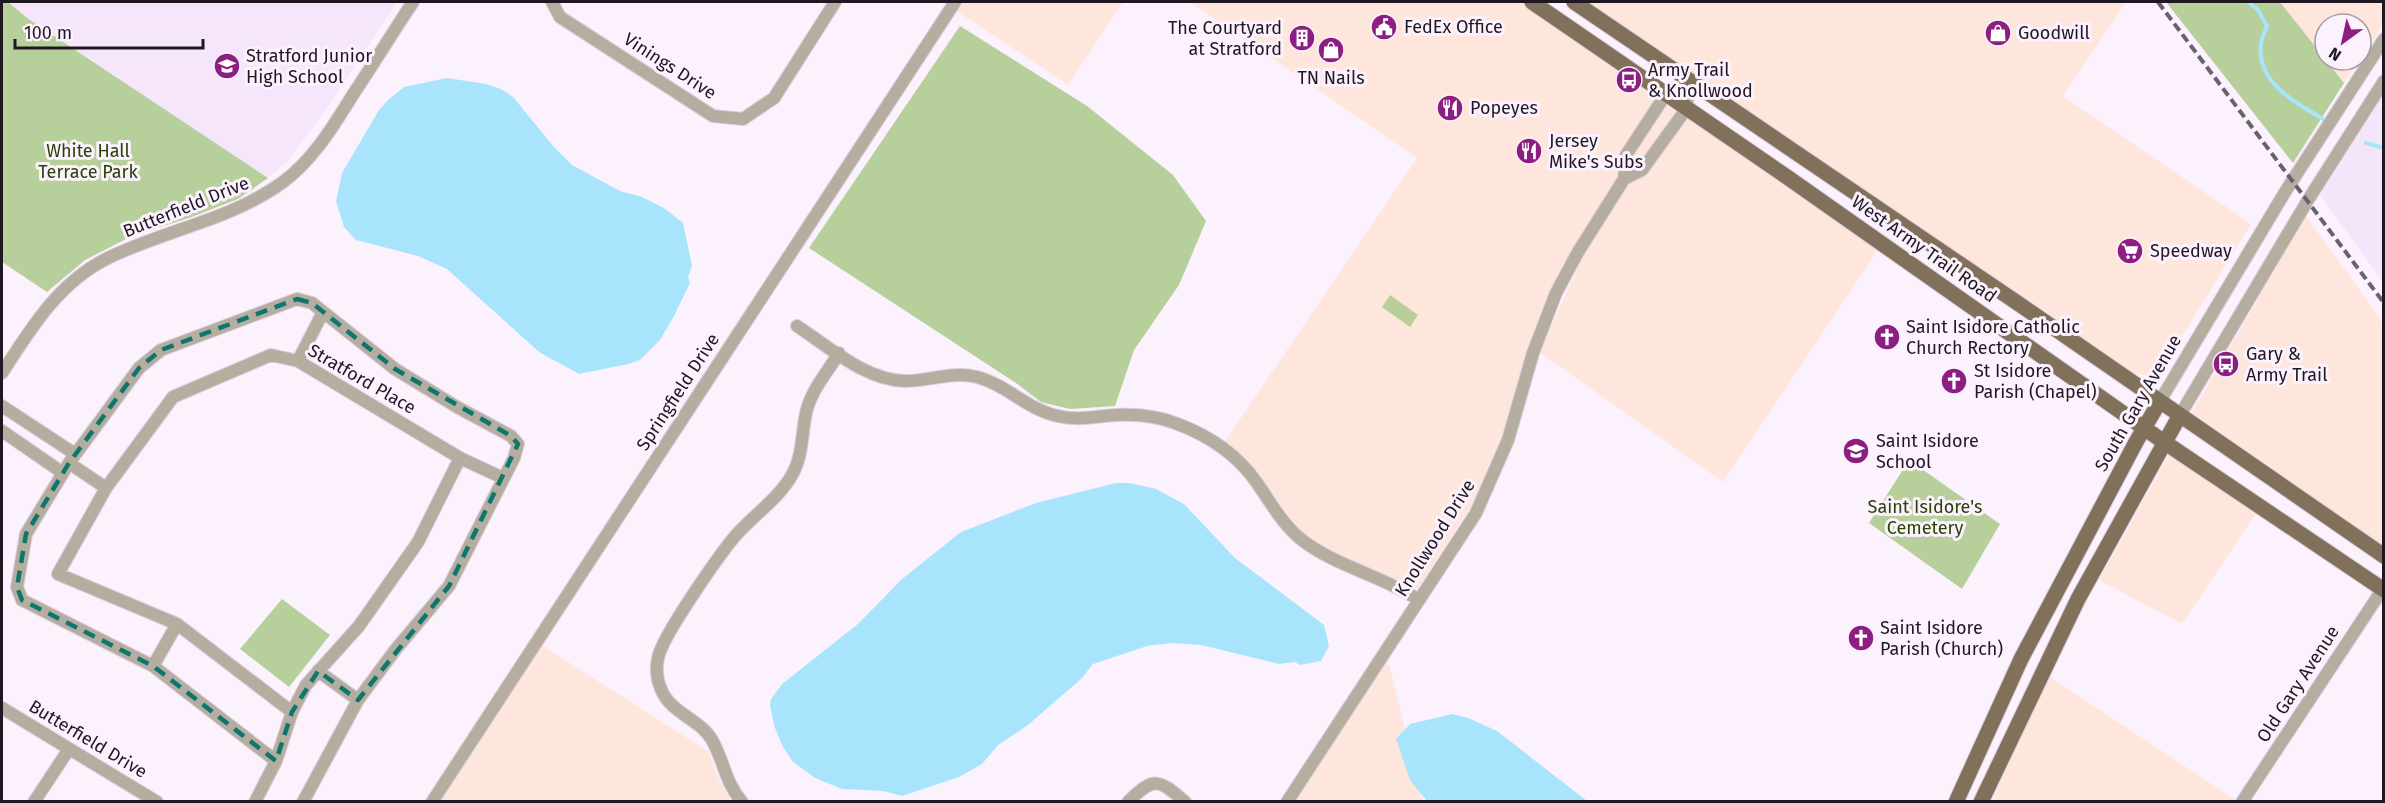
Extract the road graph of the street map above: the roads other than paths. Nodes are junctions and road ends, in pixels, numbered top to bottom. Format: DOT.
graph roads {
  1 [pos="413,2"];
  2 [pos="552,2"];
  3 [pos="835,2"];
  4 [pos="955,2"];
  5 [pos="1532,2"];
  6 [pos="1574,2"];
  7 [pos="2384,39"];
  8 [pos="1688,80"];
  9 [pos="2384,81"];
  10 [pos="1666,94"];
  11 [pos="1687,108"];
  12 [pos="1624,179"];
  13 [pos="323,312"];
  14 [pos="797,326"];
  15 [pos="839,353"];
  16 [pos="298,361"];
  17 [pos="2,373"];
  18 [pos="2160,401"];
  19 [pos="2,406"];
  20 [pos="2180,415"];
  21 [pos="2144,428"];
  22 [pos="2,431"];
  23 [pos="2164,441"];
  24 [pos="460,458"];
  25 [pos="69,463"];
  26 [pos="503,478"];
  27 [pos="106,488"];
  28 [pos="2384,556"];
  29 [pos="2383,589"];
  30 [pos="1419,600"];
  31 [pos="177,624"];
  32 [pos="153,666"];
  33 [pos="318,671"];
  34 [pos="358,700"];
  35 [pos="2,708"];
  36 [pos="292,712"];
  37 [pos="69,749"];
  38 [pos="276,761"];
  39 [pos="34,801"];
  40 [pos="157,801"];
  41 [pos="255,801"];
  42 [pos="303,801"];
  43 [pos="432,801"];
  44 [pos="742,801"];
  45 [pos="1128,801"];
  46 [pos="1185,801"];
  47 [pos="1287,801"];
  48 [pos="1956,801"];
  49 [pos="1981,801"];
  50 [pos="2242,801"];
  1 -- 17 [label="street, Butterfield Drive"];
  2 -- 3 [label="street, Vinings Drive"];
  4 -- 43 [label="street, Springfield Drive"];
  5 -- 10 [label="main road, West Army Trail Road"];
  6 -- 8 [label="main road, West Army Trail Road"];
  7 -- 18 [label="street, South Gary Avenue"];
  8 -- 10 [label="street, Knollwood Drive"];
  8 -- 11 [label="street"];
  8 -- 18 [label="main road, West Army Trail Road"];
  9 -- 20 [label="street"];
  10 -- 11 [label="main road, West Army Trail Road"];
  10 -- 12 [label="street, Knollwood Drive"];
  11 -- 12 [label="street, Knollwood Drive"];
  11 -- 21 [label="main road, West Army Trail Road"];
  12 -- 30 [label="street, Knollwood Drive"];
  13 -- 16 [label="street"];
  13 -- 25 [label="street"];
  13 -- 26 [label="street"];
  14 -- 15 [label="street"];
  15 -- 30 [label="street"];
  15 -- 44 [label="street"];
  16 -- 24 [label="street, Stratford Place"];
  16 -- 27 [label="street, Stratford Place"];
  18 -- 20 [label="main road, West Army Trail Road"];
  18 -- 21 [label="main road, South Gary Avenue"];
  19 -- 25 [label="street"];
  20 -- 23 [label="main road"];
  20 -- 28 [label="main road, West Army Trail Road"];
  21 -- 23 [label="main road, West Army Trail Road"];
  21 -- 48 [label="main road, South Gary Avenue"];
  22 -- 25 [label="street"];
  23 -- 29 [label="main road, West Army Trail Road"];
  23 -- 49 [label="main road"];
  24 -- 26 [label="street, Stratford Place"];
  24 -- 33 [label="street"];
  25 -- 27 [label="street"];
  25 -- 32 [label="street"];
  26 -- 34 [label="street"];
  27 -- 31 [label="street, Stratford Place"];
  29 -- 50 [label="street, Old Gary Avenue"];
  30 -- 47 [label="street, Knollwood Drive"];
  31 -- 32 [label="street"];
  31 -- 36 [label="street, Stratford Place"];
  32 -- 38 [label="street"];
  33 -- 34 [label="street"];
  33 -- 36 [label="street"];
  34 -- 42 [label="street"];
  35 -- 37 [label="street, Butterfield Drive"];
  36 -- 38 [label="street"];
  37 -- 39 [label="street"];
  37 -- 40 [label="street, Butterfield Drive"];
  38 -- 41 [label="street"];
  45 -- 46 [label="street"];
}
